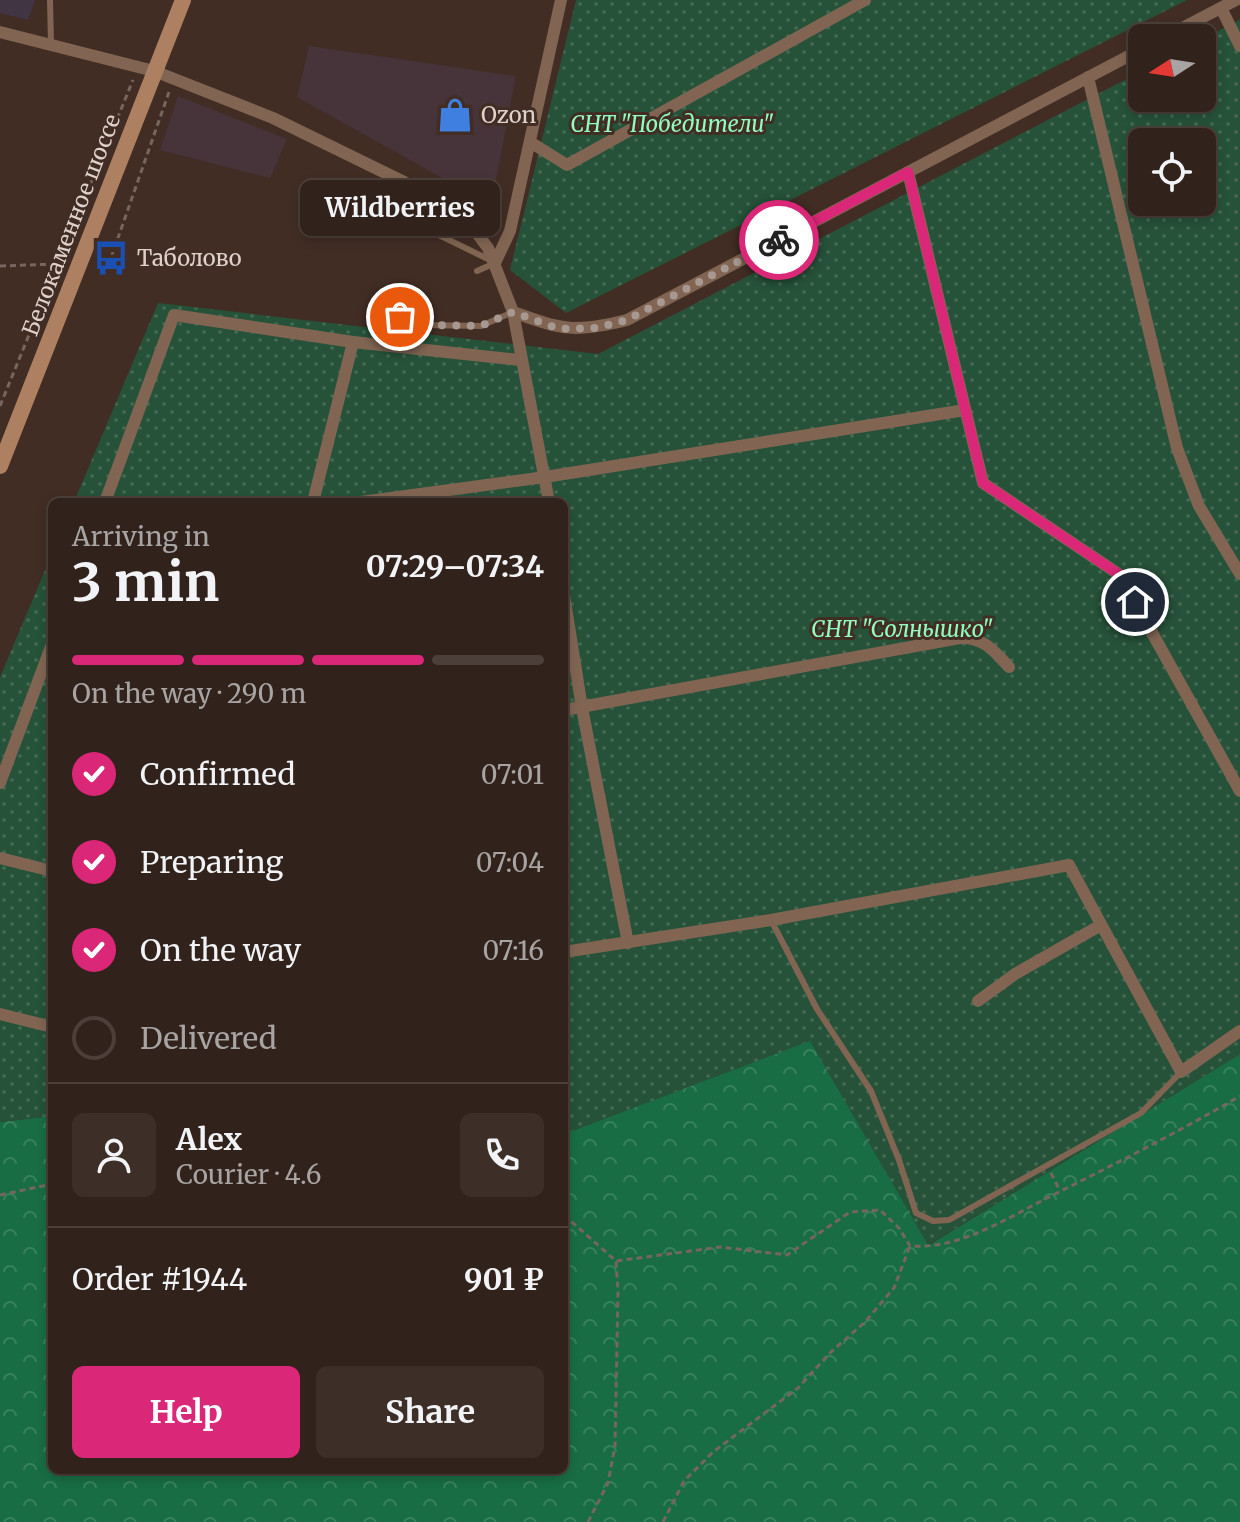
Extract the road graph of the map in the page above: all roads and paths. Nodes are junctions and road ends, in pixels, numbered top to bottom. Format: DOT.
graph roads {
  1 [pos="50,0"];
  2 [pos="183,0"];
  3 [pos="561,0"];
  4 [pos="865,0"];
  5 [pos="1236,0"];
  6 [pos="1221,8"];
  7 [pos="1190,24"];
  8 [pos="0,32"];
  9 [pos="51,45"];
  10 [pos="1240,46"];
  11 [pos="1128,56"];
  12 [pos="147,68"];
  13 [pos="1088,77"];
  14 [pos="166,100"];
  15 [pos="530,142"];
  16 [pos="908,172"];
  17 [pos="402,217"];
  18 [pos="111,258"];
  19 [pos="495,263"];
  20 [pos="58,264"];
  21 [pos="0,266"];
  22 [pos="477,271"];
  23 [pos="513,312"];
  24 [pos="400,317"];
  25 [pos="353,342"];
  26 [pos="520,360"];
  27 [pos="0,406"];
  28 [pos="965,410"];
  29 [pos="0,466"];
  30 [pos="545,477"];
  31 [pos="106,498"];
  32 [pos="314,498"];
  33 [pos="390,498"];
  34 [pos="548,498"];
  35 [pos="1240,574"];
  36 [pos="568,620"];
  37 [pos="48,655"];
  38 [pos="1009,667"];
  39 [pos="582,708"];
  40 [pos="568,710"];
  41 [pos="0,783"];
  42 [pos="1240,791"];
  43 [pos="0,858"];
  44 [pos="48,870"];
  45 [pos="771,920"];
  46 [pos="1101,925"];
  47 [pos="628,943"];
  48 [pos="568,951"];
  49 [pos="978,1001"];
  50 [pos="0,1014"];
  51 [pos="48,1026"];
  52 [pos="1240,1031"];
  53 [pos="1181,1072"];
  54 [pos="1047,1166"];
  55 [pos="48,1185"];
  56 [pos="1060,1191"];
  57 [pos="0,1195"];
  58 [pos="910,1246"];
  59 [pos="616,1261"];
  60 [pos="588,1522"];
  61 [pos="663,1522"];
  1 -- 9 [label="lane"];
  2 -- 12 [label="main road, Белокаменное шоссе"];
  3 -- 15 [label="street"];
  4 -- 15 [label="street"];
  5 -- 6 [label="street"];
  6 -- 7 [label="street"];
  6 -- 10 [label="street"];
  8 -- 9 [label="street"];
  9 -- 12 [label="street"];
  11 -- 13 [label="street"];
  12 -- 19 [label="street"];
  12 -- 20 [label="path"];
  12 -- 29 [label="main road, Белокаменное шоссе"];
  13 -- 16 [label="street"];
  13 -- 35 [label="street"];
  14 -- 18 [label="path"];
  15 -- 19 [label="street"];
  16 -- 23 [label="street"];
  16 -- 28 [label="street"];
  17 -- 19 [label="lane"];
  19 -- 22 [label="lane"];
  19 -- 23 [label="street"];
  20 -- 21 [label="path"];
  20 -- 27 [label="path"];
  23 -- 24 [label="lane"];
  23 -- 26 [label="street"];
  25 -- 26 [label="street"];
  25 -- 31 [label="street"];
  25 -- 32 [label="street"];
  26 -- 30 [label="street"];
  28 -- 30 [label="street"];
  28 -- 42 [label="street"];
  30 -- 33 [label="street"];
  30 -- 34 [label="street"];
  36 -- 39 [label="street"];
  37 -- 41 [label="street"];
  38 -- 39 [label="street"];
  39 -- 40 [label="street"];
  39 -- 47 [label="street"];
  43 -- 44 [label="street"];
  45 -- 46 [label="street"];
  45 -- 47 [label="street"];
  45 -- 54 [label="lane"];
  46 -- 49 [label="street"];
  46 -- 53 [label="street"];
  47 -- 48 [label="street"];
  50 -- 51 [label="street"];
  52 -- 53 [label="street"];
  53 -- 54 [label="lane"];
  54 -- 56 [label="path"];
  55 -- 57 [label="path"];
  58 -- 61 [label="path"];
  59 -- 60 [label="path"];
}
